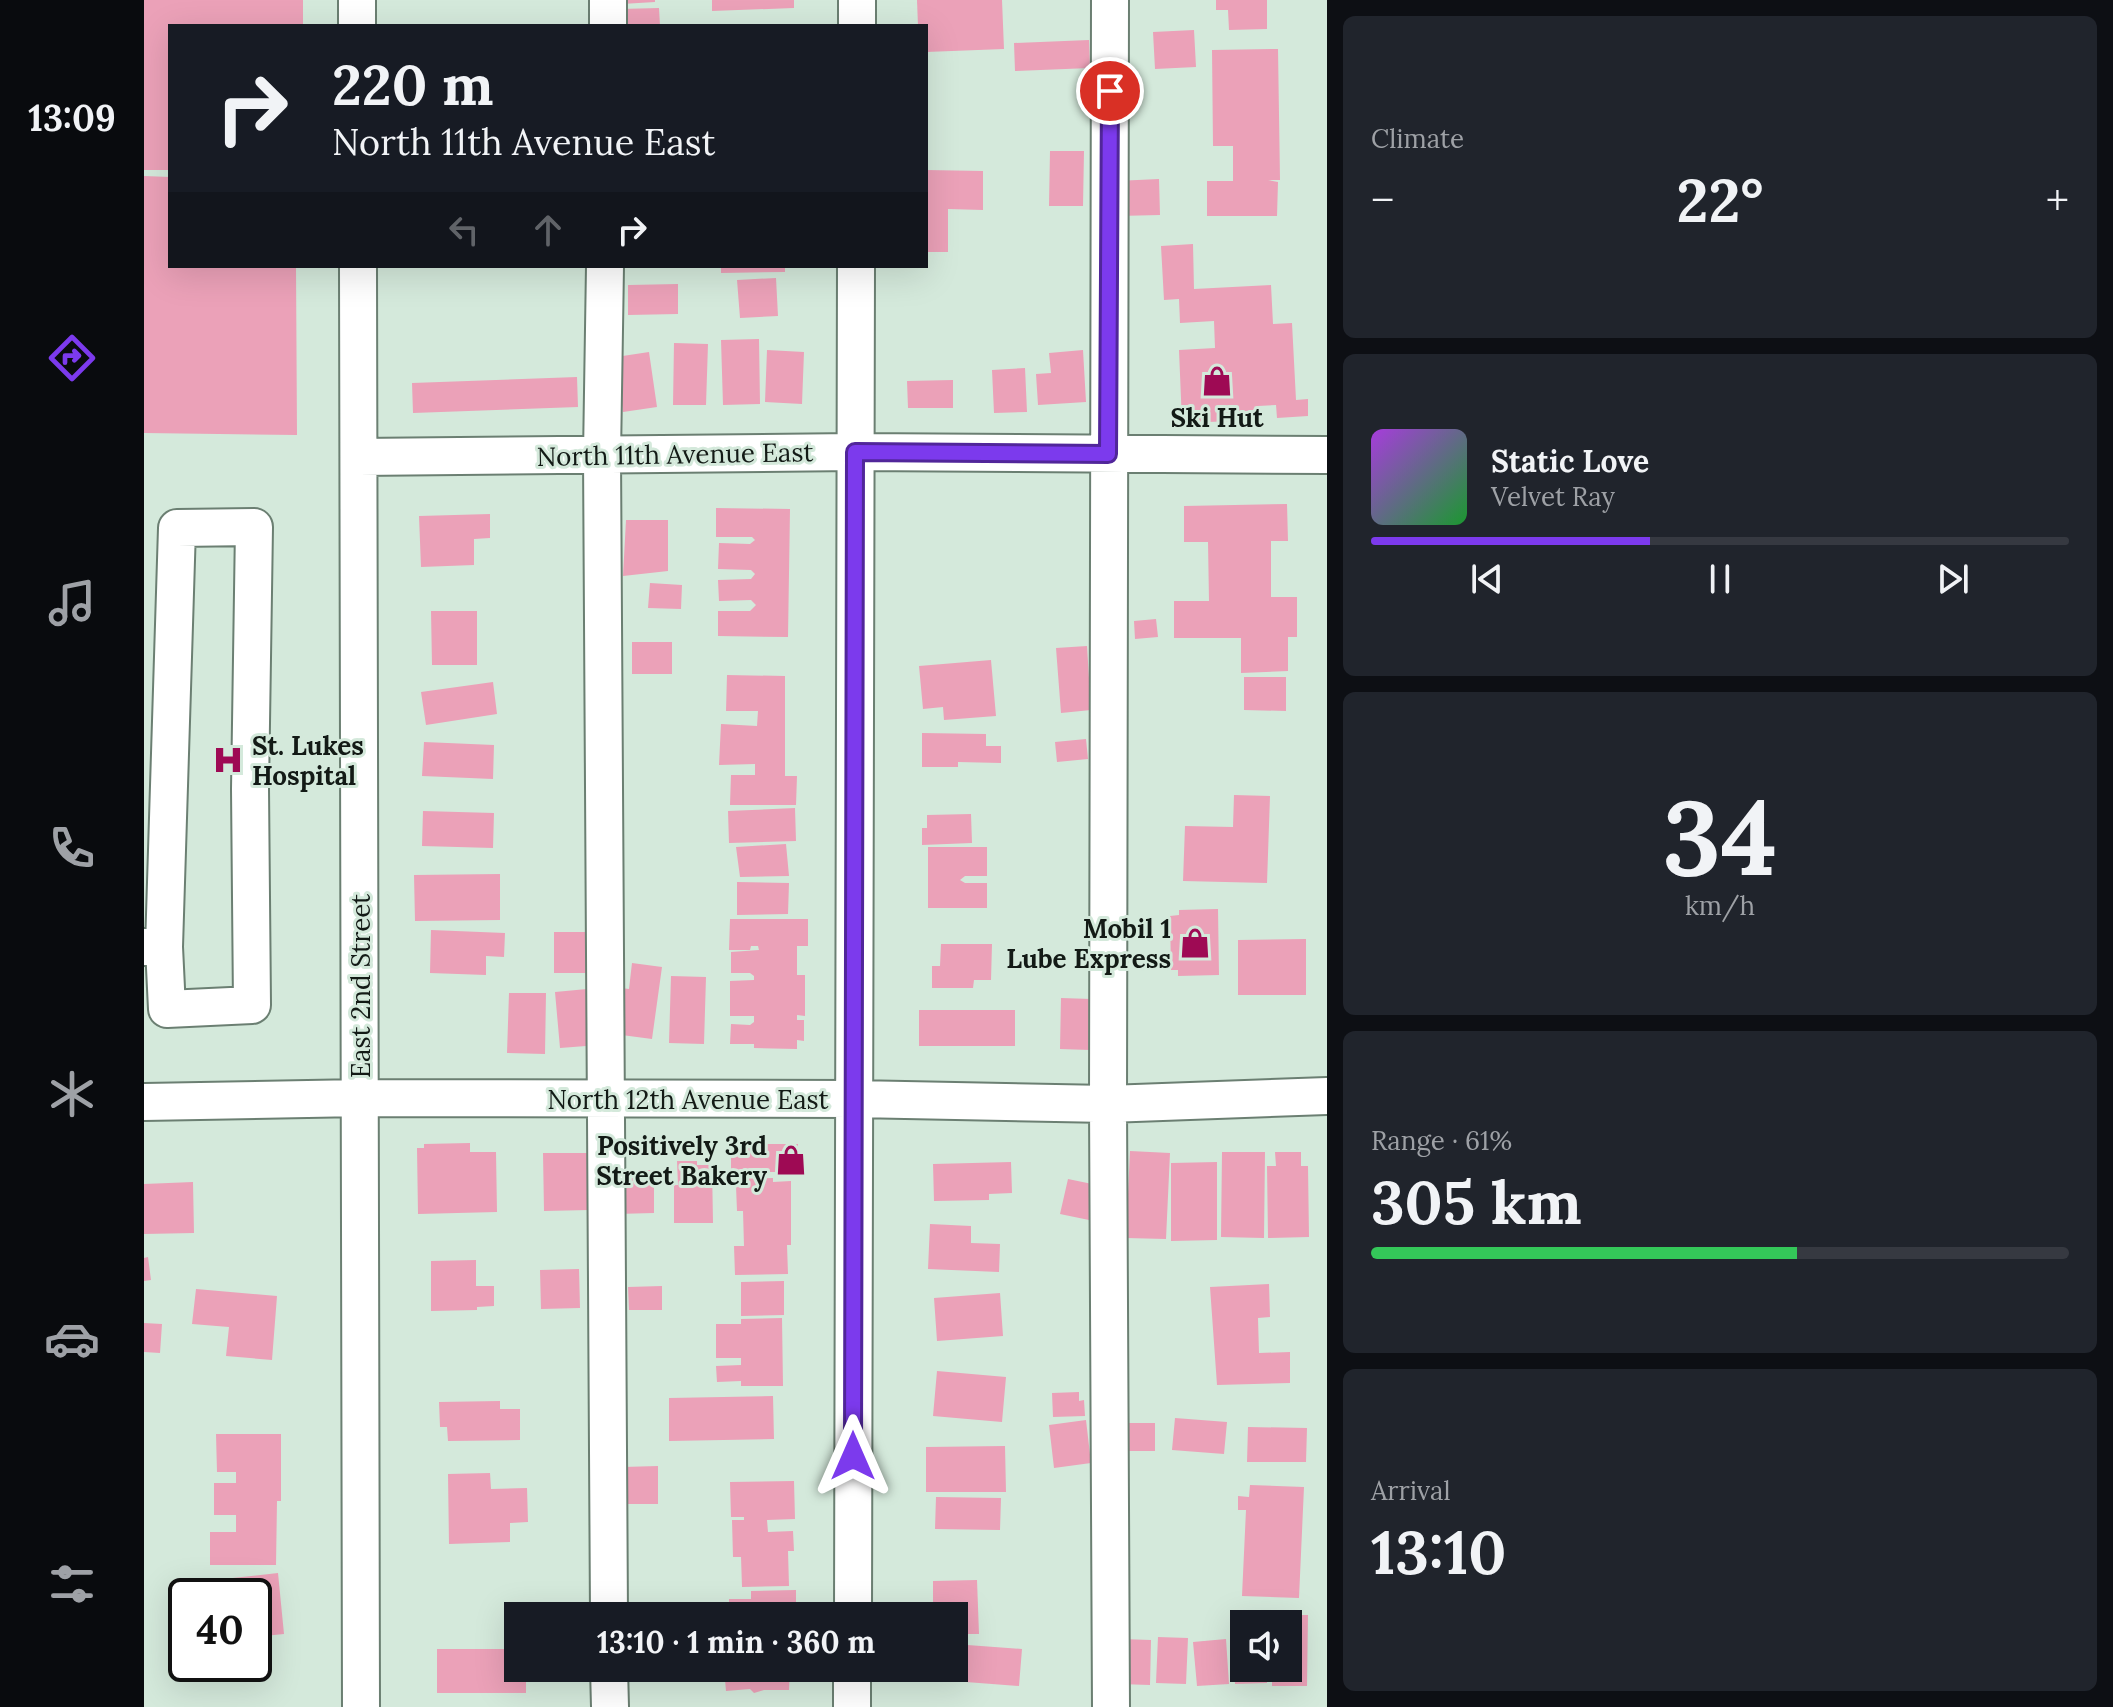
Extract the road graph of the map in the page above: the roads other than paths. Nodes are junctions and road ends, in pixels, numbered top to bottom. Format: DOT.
graph roads {
  1 [pos="357,0"];
  2 [pos="608,0"];
  3 [pos="857,0"];
  4 [pos="1110,0"];
  5 [pos="357,24"];
  6 [pos="608,24"];
  7 [pos="857,24"];
  8 [pos="358,268"];
  9 [pos="605,268"];
  10 [pos="856,268"];
  11 [pos="855,452"];
  12 [pos="1108,454"];
  13 [pos="602,455"];
  14 [pos="1327,455"];
  15 [pos="359,457"];
  16 [pos="154,947"];
  17 [pos="1327,1096"];
  18 [pos="361,1098"];
  19 [pos="605,1098"];
  20 [pos="855,1099"];
  21 [pos="144,1102"];
  22 [pos="1108,1104"];
  23 [pos="609,1602"];
  24 [pos="853,1602"];
  25 [pos="609,1682"];
  26 [pos="852,1682"];
  27 [pos="361,1707"];
  28 [pos="610,1707"];
  29 [pos="852,1707"];
  30 [pos="1111,1707"];
  1 -- 5 [label="street"];
  2 -- 6 [label="street"];
  3 -- 7 [label="street"];
  4 -- 12 [label="street"];
  8 -- 15 [label="street, East 2nd Street"];
  9 -- 13 [label="street"];
  10 -- 11 [label="street"];
  11 -- 12 [label="street, North 11th Avenue East"];
  11 -- 13 [label="street, North 11th Avenue East"];
  11 -- 20 [label="street"];
  12 -- 14 [label="street, North 11th Avenue East"];
  12 -- 22 [label="street"];
  13 -- 15 [label="street, North 11th Avenue East"];
  13 -- 19 [label="street"];
  15 -- 18 [label="street, East 2nd Street"];
  16 -- 16 [label="street"];
  17 -- 22 [label="street, North 12th Avenue East"];
  18 -- 19 [label="street, North 12th Avenue East"];
  18 -- 21 [label="street, North 12th Avenue East"];
  18 -- 27 [label="street, East 2nd Street"];
  19 -- 20 [label="street, North 12th Avenue East"];
  19 -- 23 [label="street"];
  20 -- 22 [label="street, North 12th Avenue East"];
  20 -- 24 [label="street"];
  22 -- 30 [label="street"];
  25 -- 28 [label="street"];
  26 -- 29 [label="street"];
}
